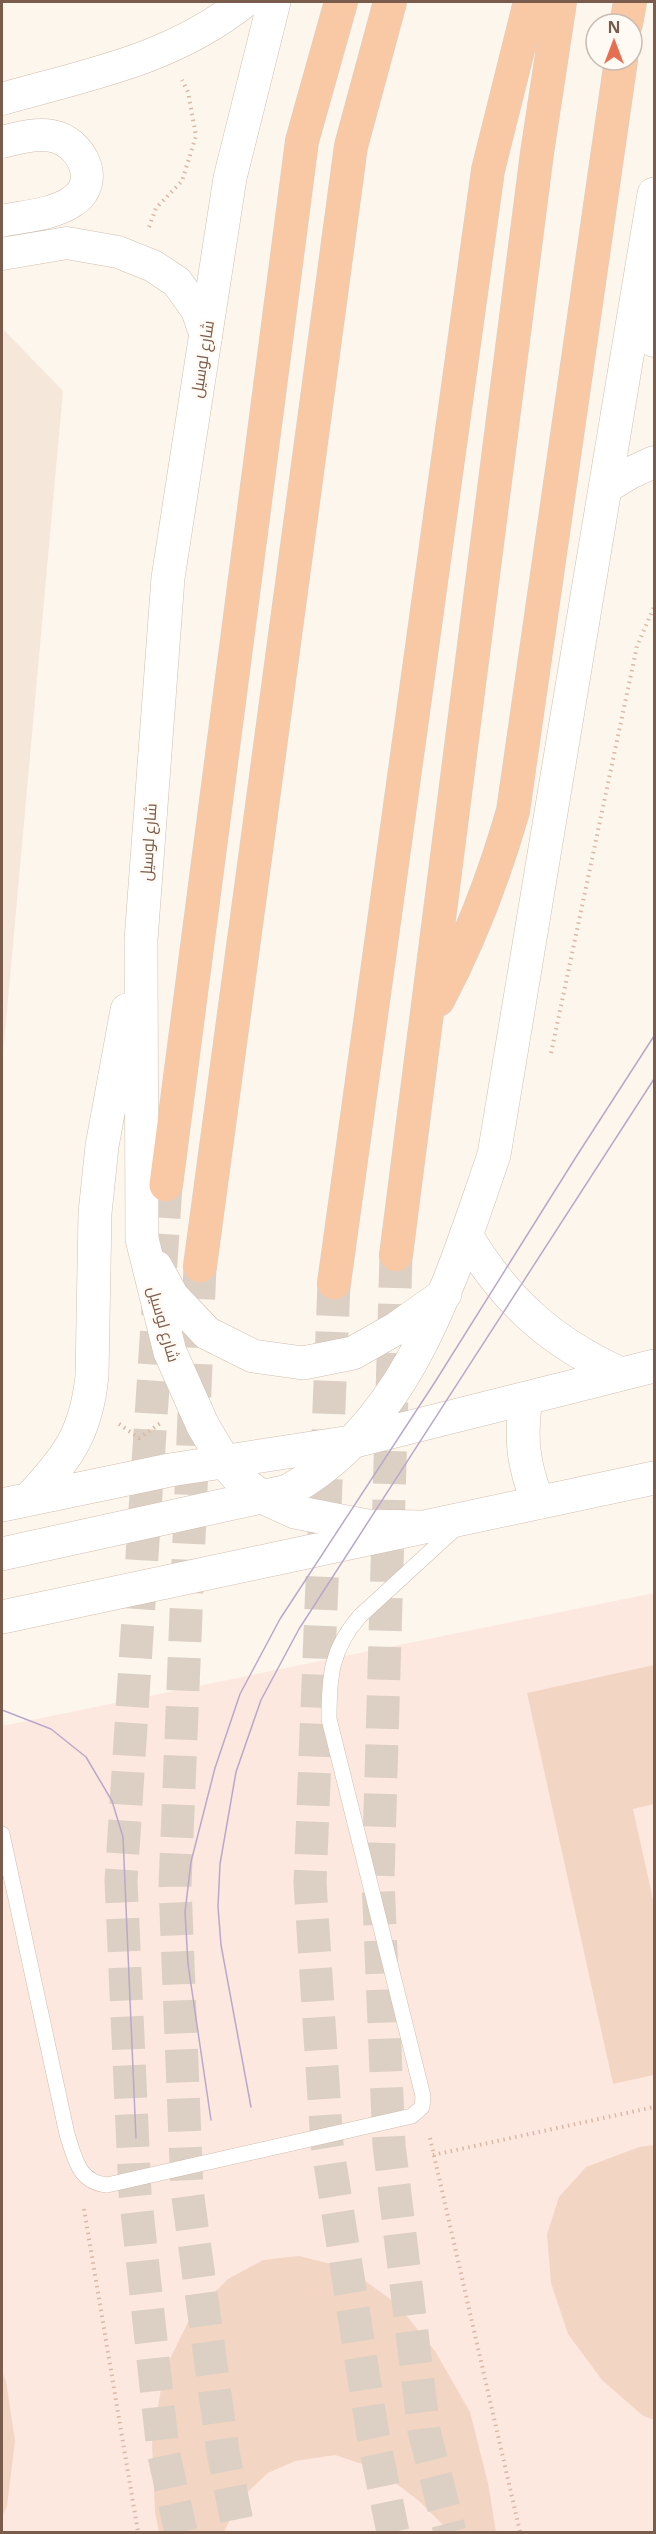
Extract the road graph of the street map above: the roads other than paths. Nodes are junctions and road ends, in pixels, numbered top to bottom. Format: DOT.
graph roads {
  1 [pos="243,2"];
  2 [pos="274,2"];
  3 [pos="341,2"];
  4 [pos="390,2"];
  5 [pos="530,2"];
  6 [pos="560,2"];
  7 [pos="619,72"];
  8 [pos="2,99"];
  9 [pos="2,142"];
  10 [pos="654,194"];
  11 [pos="2,221"];
  12 [pos="2,254"];
  13 [pos="636,302"];
  14 [pos="206,336"];
  15 [pos="654,341"];
  16 [pos="654,462"];
  17 [pos="605,488"];
  18 [pos="141,940"];
  19 [pos="427,1021"];
  20 [pos="166,1185"];
  21 [pos="466,1235"];
  22 [pos="141,1239"];
  23 [pos="396,1255"];
  24 [pos="200,1266"];
  25 [pos="334,1283"];
  26 [pos="445,1294"];
  27 [pos="654,1366"];
  28 [pos="621,1374"];
  29 [pos="526,1398"];
  30 [pos="351,1442"];
  31 [pos="224,1461"];
  32 [pos="654,1478"];
  33 [pos="262,1497"];
  34 [pos="15,1502"];
  35 [pos="538,1503"];
  36 [pos="467,1518"];
  37 [pos="419,1527"];
  38 [pos="2,1554"];
  39 [pos="2,1617"];
  40 [pos="2,1834"];
  1 -- 8 [label="street"];
  2 -- 14 [label="street, شارع لوسيل"];
  3 -- 20 [label="highway"];
  4 -- 24 [label="highway"];
  5 -- 25 [label="highway"];
  6 -- 19 [label="highway"];
  7 -- 19 [label="highway"];
  9 -- 11 [label="street"];
  10 -- 13 [label="street"];
  12 -- 14 [label="street"];
  13 -- 15 [label="street"];
  13 -- 17 [label="street"];
  14 -- 18 [label="street, شارع لوسيل"];
  16 -- 17 [label="street"];
  17 -- 21 [label="street"];
  18 -- 22 [label="street, شارع لوسيل"];
  18 -- 34 [label="street"];
  19 -- 23 [label="highway"];
  21 -- 26 [label="street"];
  21 -- 28 [label="street"];
  22 -- 26 [label="street"];
  22 -- 31 [label="street, شارع لوسيل"];
  26 -- 30 [label="street"];
  27 -- 28 [label="street"];
  28 -- 29 [label="street"];
  29 -- 30 [label="street"];
  29 -- 35 [label="street"];
  30 -- 31 [label="street"];
  30 -- 33 [label="street"];
  31 -- 33 [label="street, شارع لوسيل"];
  31 -- 34 [label="street"];
  32 -- 35 [label="street"];
  33 -- 37 [label="street, شارع لوسيل"];
  33 -- 38 [label="street"];
  35 -- 36 [label="street"];
  36 -- 37 [label="street"];
  36 -- 40 [label="lane"];
  37 -- 39 [label="street"];
}
